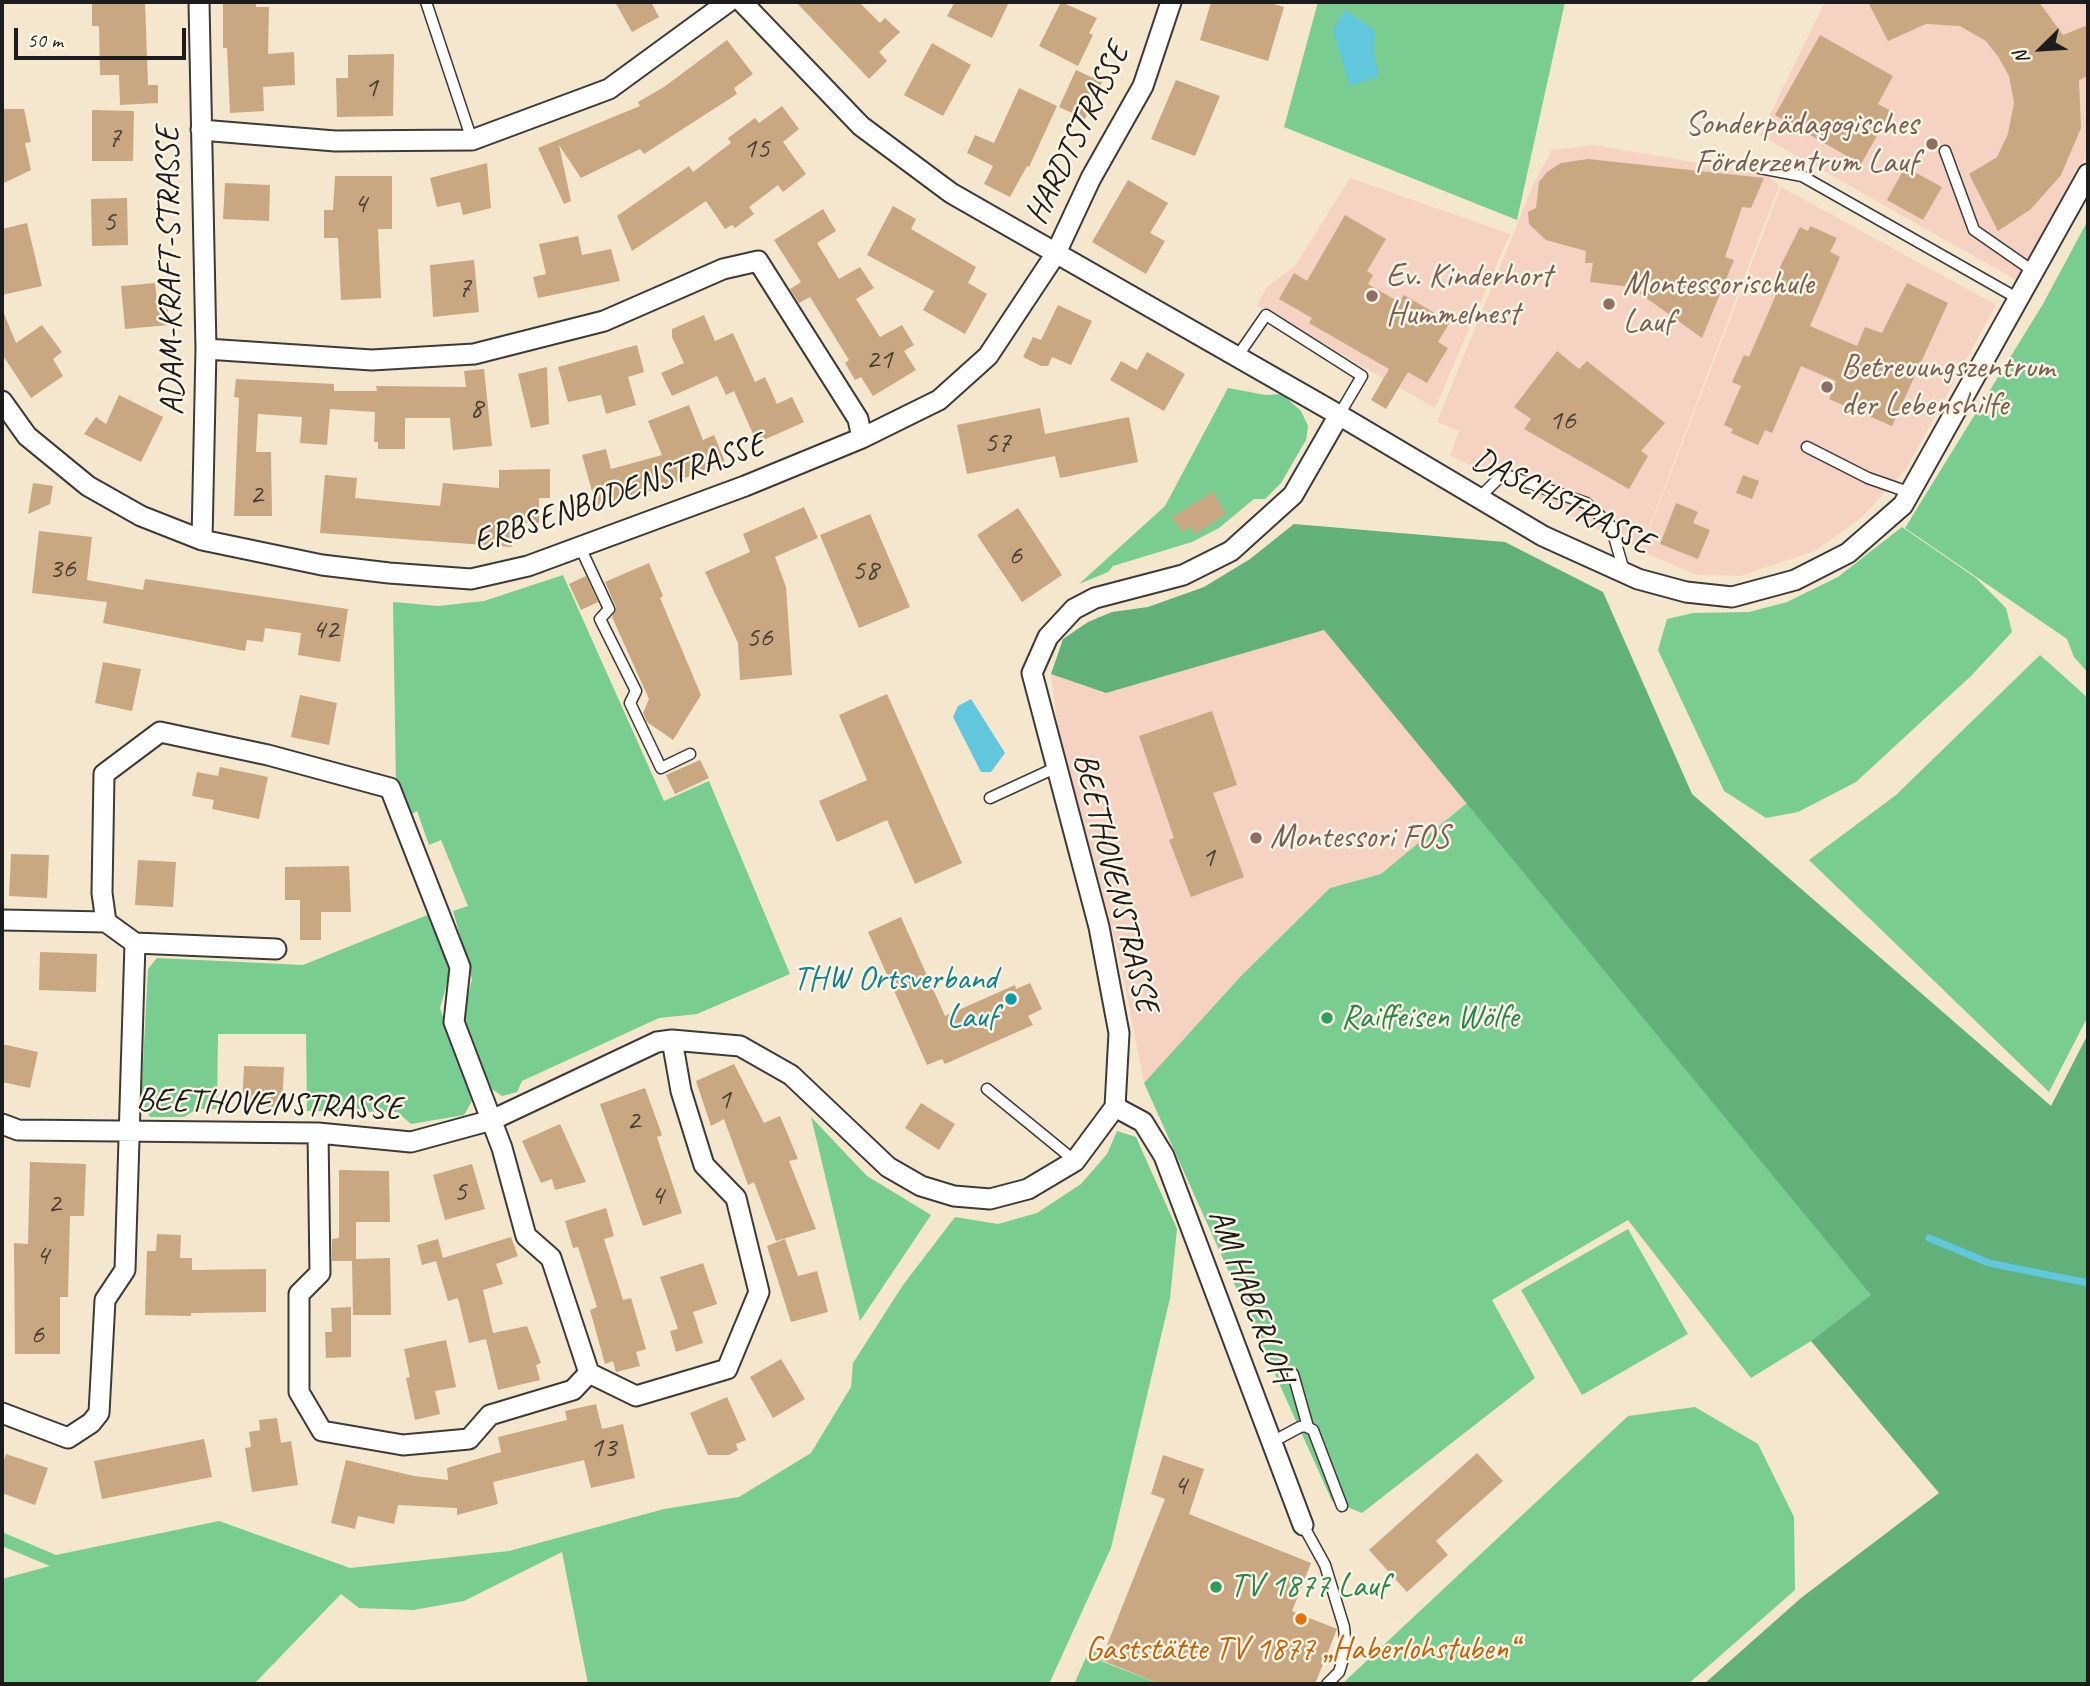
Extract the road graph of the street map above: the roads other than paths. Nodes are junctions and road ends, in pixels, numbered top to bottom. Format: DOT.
graph roads {
  1 [pos="199,2"];
  2 [pos="426,2"];
  3 [pos="727,2"];
  4 [pos="742,2"];
  5 [pos="1171,2"];
  6 [pos="201,130"];
  7 [pos="472,140"];
  8 [pos="1945,151"];
  9 [pos="1760,168"];
  10 [pos="2088,174"];
  11 [pos="1055,255"];
  12 [pos="2033,271"];
  13 [pos="2017,298"];
  14 [pos="206,349"];
  15 [pos="1237,357"];
  16 [pos="2,401"];
  17 [pos="1339,415"];
  18 [pos="862,438"];
  19 [pos="1807,447"];
  20 [pos="1911,494"];
  21 [pos="1479,498"];
  22 [pos="202,540"];
  23 [pos="580,547"];
  24 [pos="1624,573"];
  25 [pos="690,754"];
  26 [pos="1055,768"];
  27 [pos="990,798"];
  28 [pos="2,920"];
  29 [pos="106,922"];
  30 [pos="135,943"];
  31 [pos="276,949"];
  32 [pos="672,1040"];
  33 [pos="987,1089"];
  34 [pos="1115,1107"];
  35 [pos="492,1120"];
  36 [pos="2,1124"];
  37 [pos="131,1132"];
  38 [pos="318,1133"];
  39 [pos="1075,1161"];
  40 [pos="589,1373"];
  41 [pos="1293,1374"];
  42 [pos="2,1413"];
  43 [pos="1308,1427"];
  44 [pos="1272,1442"];
  45 [pos="1342,1506"];
  46 [pos="1303,1525"];
  47 [pos="1328,1684"];
  1 -- 6 [label="street, ADAM-KRAFT-STRASSE"];
  2 -- 7 [label="lane"];
  3 -- 7 [label="street"];
  4 -- 11 [label="street, DASCHSTRASSE"];
  5 -- 11 [label="street, HARDTSTRASSE"];
  6 -- 7 [label="street"];
  6 -- 14 [label="street, ADAM-KRAFT-STRASSE"];
  8 -- 12 [label="lane"];
  9 -- 13 [label="lane"];
  10 -- 12 [label="street, DASCHSTRASSE"];
  11 -- 15 [label="street, DASCHSTRASSE"];
  11 -- 18 [label="street, ERBSENBODENSTRASSE"];
  12 -- 13 [label="street, DASCHSTRASSE"];
  13 -- 20 [label="street, DASCHSTRASSE"];
  14 -- 18 [label="street"];
  14 -- 22 [label="street, ADAM-KRAFT-STRASSE"];
  15 -- 17 [label="street, DASCHSTRASSE"];
  15 -- 17 [label="lane"];
  16 -- 22 [label="street, ERBSENBODENSTRASSE"];
  17 -- 21 [label="street, DASCHSTRASSE"];
  17 -- 26 [label="street, BEETHOVENSTRASSE"];
  18 -- 23 [label="street, ERBSENBODENSTRASSE"];
  19 -- 20 [label="lane"];
  20 -- 24 [label="street, DASCHSTRASSE"];
  21 -- 24 [label="street, DASCHSTRASSE"];
  21 -- 24 [label="lane"];
  22 -- 23 [label="street, ERBSENBODENSTRASSE"];
  23 -- 25 [label="lane"];
  26 -- 27 [label="lane"];
  26 -- 34 [label="street, BEETHOVENSTRASSE"];
  28 -- 29 [label="street"];
  29 -- 30 [label="street"];
  29 -- 35 [label="street"];
  30 -- 31 [label="street"];
  30 -- 37 [label="street"];
  32 -- 35 [label="street, BEETHOVENSTRASSE"];
  32 -- 39 [label="street, BEETHOVENSTRASSE"];
  32 -- 40 [label="street"];
  33 -- 39 [label="lane"];
  34 -- 39 [label="street, BEETHOVENSTRASSE"];
  34 -- 44 [label="street, AM HABERLOH"];
  35 -- 38 [label="street, BEETHOVENSTRASSE"];
  35 -- 40 [label="street"];
  36 -- 37 [label="street, BEETHOVENSTRASSE"];
  37 -- 38 [label="street, BEETHOVENSTRASSE"];
  37 -- 42 [label="street"];
  38 -- 40 [label="street"];
  41 -- 43 [label="lane"];
  43 -- 44 [label="lane"];
  43 -- 45 [label="lane"];
  44 -- 46 [label="street, AM HABERLOH"];
  46 -- 47 [label="lane"];
}
